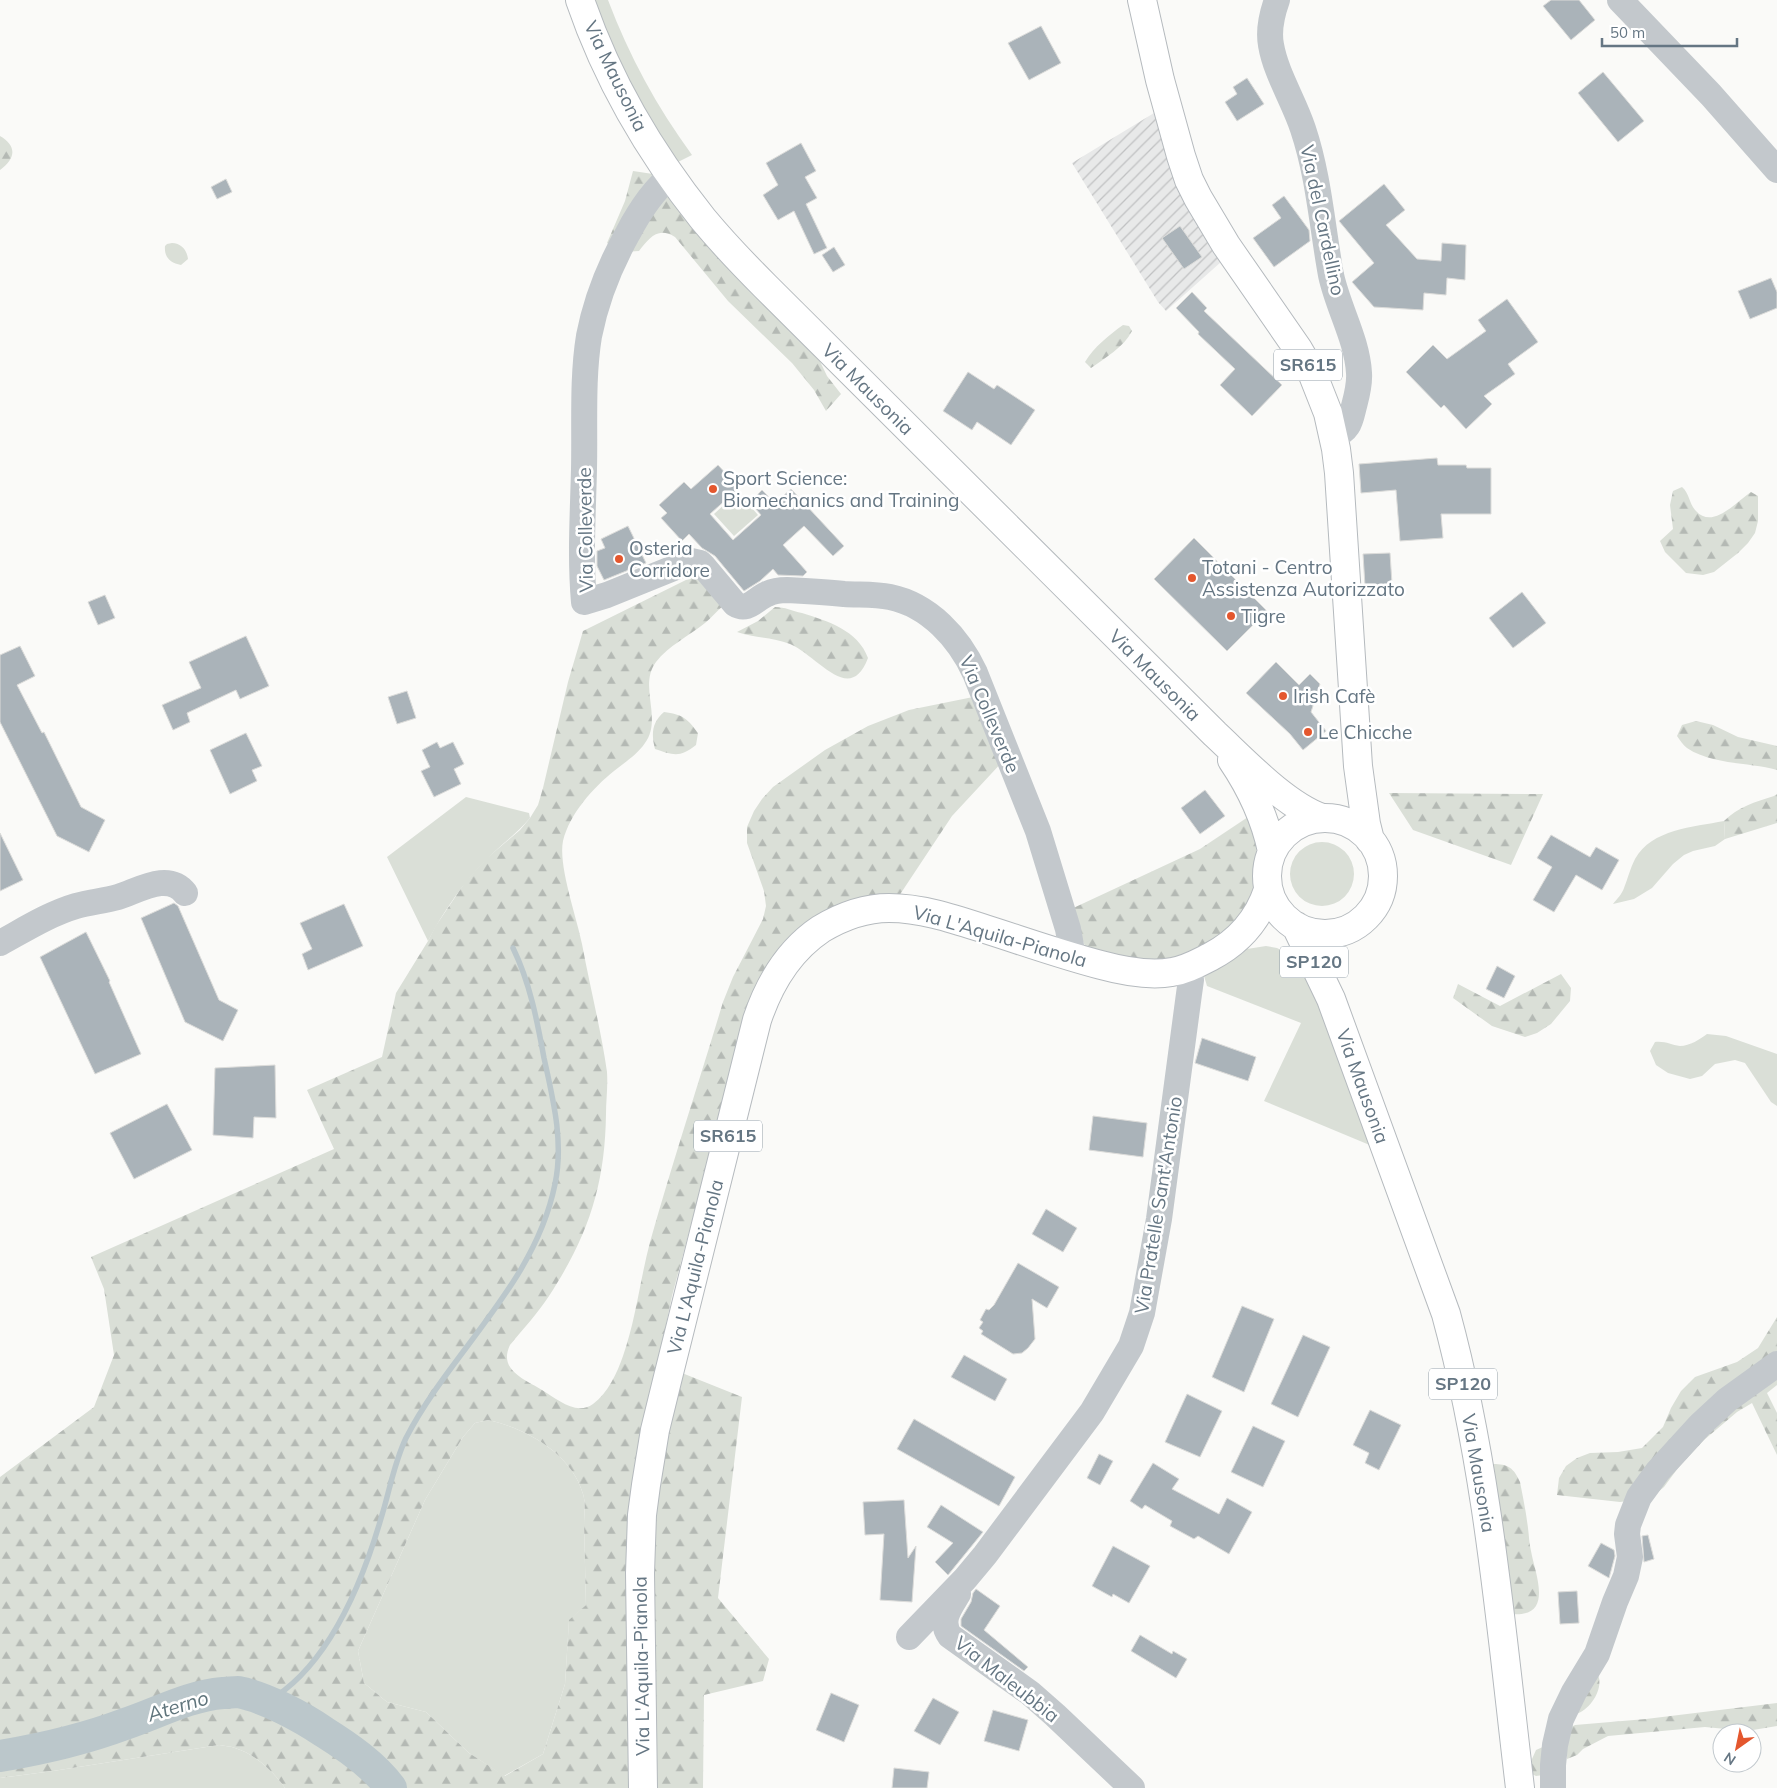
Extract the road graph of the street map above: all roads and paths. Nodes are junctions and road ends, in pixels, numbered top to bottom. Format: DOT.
graph roads {
  1 [pos="580,0"];
  2 [pos="1142,0"];
  3 [pos="1277,0"];
  4 [pos="1620,0"];
  5 [pos="1777,170"];
  6 [pos="671,176"];
  7 [pos="1334,435"];
  8 [pos="1215,734"];
  9 [pos="1358,766"];
  10 [pos="1323,818"];
  11 [pos="1370,840"];
  12 [pos="1272,851"];
  13 [pos="1268,890"];
  14 [pos="185,893"];
  15 [pos="1296,926"];
  16 [pos="1348,929"];
  17 [pos="0,943"];
  18 [pos="1231,945"];
  19 [pos="1073,957"];
  20 [pos="1188,968"];
  21 [pos="1331,999"];
  22 [pos="1777,1364"];
  23 [pos="965,1579"];
  24 [pos="909,1637"];
  25 [pos="643,1788"];
  26 [pos="1132,1788"];
  27 [pos="1520,1788"];
  28 [pos="1553,1788"];
  1 -- 6 [label="main road, Via Mausonia"];
  2 -- 7 [label="main road, SR615"];
  3 -- 7 [label="street, Via del Cardellino"];
  4 -- 5 [label="street"];
  6 -- 8 [label="main road, Via Mausonia"];
  6 -- 19 [label="street, Via Colleverde"];
  7 -- 9 [label="main road, SR615"];
  8 -- 10 [label="main road, Via Mausonia"];
  8 -- 12 [label="main road, Via Mausonia"];
  9 -- 10 [label="main road, SR615"];
  9 -- 11 [label="main road, SR615"];
  10 -- 11 [label="main road"];
  10 -- 12 [label="main road"];
  11 -- 16 [label="main road"];
  12 -- 13 [label="main road"];
  13 -- 15 [label="main road"];
  13 -- 18 [label="main road, Via L'Aquila-Pianola / SR615"];
  14 -- 17 [label="street"];
  15 -- 16 [label="main road"];
  15 -- 18 [label="main road, Via L'Aquila-Pianola / SR615"];
  15 -- 21 [label="main road, Via Mausonia / SP120"];
  16 -- 21 [label="main road, Via Mausonia / SP120"];
  18 -- 20 [label="main road, Via L'Aquila-Pianola / SR615"];
  19 -- 20 [label="main road, Via L'Aquila-Pianola / SR615"];
  19 -- 25 [label="main road, Via L'Aquila-Pianola / SR615"];
  20 -- 23 [label="street, Via Pratelle Sant'Antonio"];
  21 -- 27 [label="main road, Via Mausonia / SP120"];
  22 -- 28 [label="street"];
  23 -- 24 [label="street, Via Pratelle Sant'Antonio"];
  23 -- 26 [label="street, Via Maleubbia"];
}
